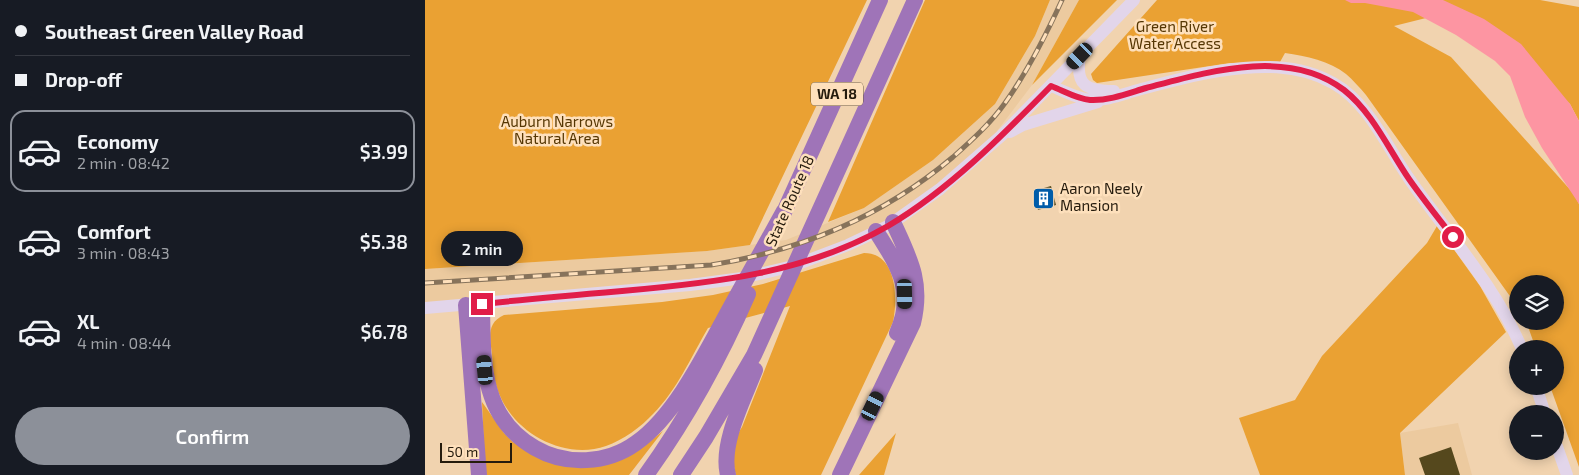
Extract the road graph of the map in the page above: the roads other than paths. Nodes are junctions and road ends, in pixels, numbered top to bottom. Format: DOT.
graph roads {
  1 [pos="880,0"];
  2 [pos="915,0"];
  3 [pos="1134,0"];
  4 [pos="1080,56"];
  5 [pos="1051,86"];
  6 [pos="1151,87"];
  7 [pos="1104,99"];
  8 [pos="1001,136"];
  9 [pos="785,211"];
  10 [pos="893,222"];
  11 [pos="876,231"];
  12 [pos="474,304"];
  13 [pos="425,308"];
  14 [pos="774,319"];
  15 [pos="1518,340"];
  16 [pos="1562,460"];
  17 [pos="479,475"];
  18 [pos="646,475"];
  19 [pos="681,475"];
  20 [pos="727,475"];
  21 [pos="832,475"];
  22 [pos="840,475"];
  23 [pos="1567,475"];
  1 -- 9 [label="highway, State Route 18 / WA 18"];
  2 -- 14 [label="highway, State Route 18 / WA 18"];
  3 -- 4 [label="street"];
  4 -- 5 [label="street"];
  4 -- 6 [label="street"];
  5 -- 7 [label="street"];
  5 -- 8 [label="street"];
  6 -- 7 [label="street"];
  6 -- 15 [label="street"];
  7 -- 8 [label="street"];
  8 -- 10 [label="street"];
  9 -- 12 [label="highway"];
  9 -- 18 [label="highway, State Route 18 / WA 18"];
  10 -- 11 [label="street"];
  10 -- 22 [label="highway"];
  11 -- 12 [label="street"];
  11 -- 21 [label="highway"];
  12 -- 13 [label="street"];
  12 -- 17 [label="highway"];
  14 -- 19 [label="highway"];
  14 -- 20 [label="highway"];
  16 -- 23 [label="street"];
}
